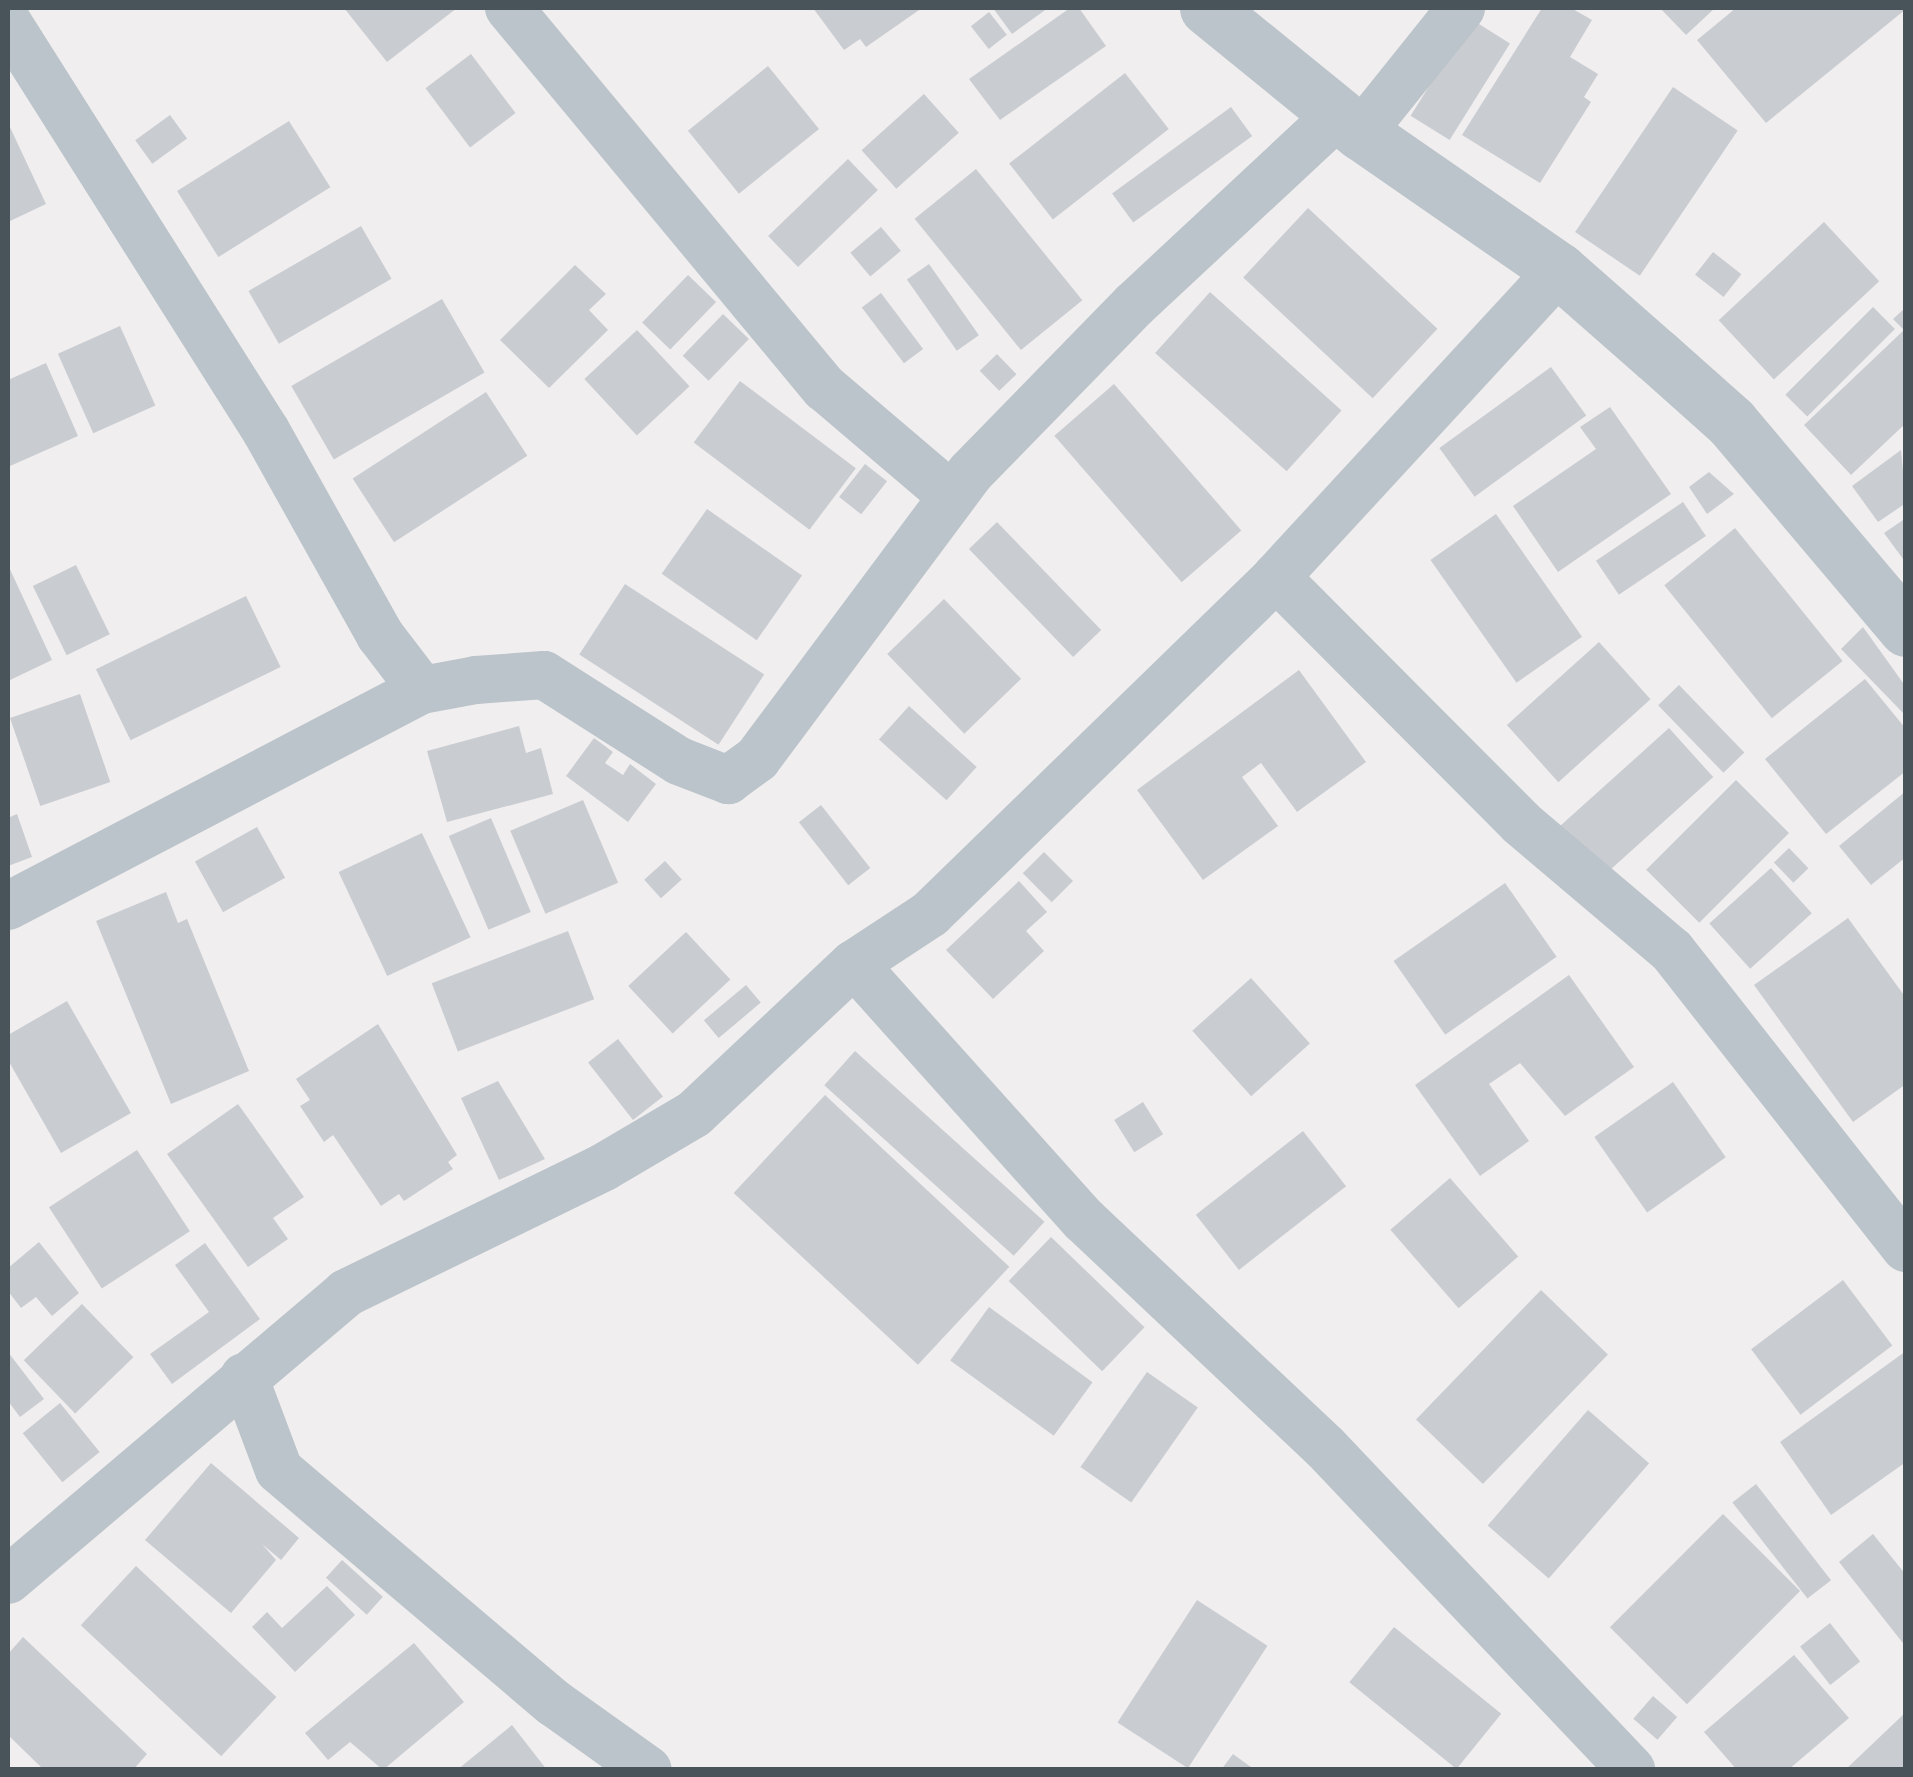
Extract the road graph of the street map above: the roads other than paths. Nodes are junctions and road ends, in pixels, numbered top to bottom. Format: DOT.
graph roads {
  1 [pos="509,8"];
  2 [pos="1207,8"];
  3 [pos="1461,8"];
  4 [pos="8,23"];
  5 [pos="1349,124"];
  6 [pos="1558,270"];
  7 [pos="952,496"];
  8 [pos="1276,577"];
  9 [pos="1906,629"];
  10 [pos="422,690"];
  11 [pos="8,906"];
  12 [pos="854,964"];
  13 [pos="1906,1248"];
  14 [pos="244,1376"];
  15 [pos="8,1580"];
  16 [pos="648,1770"];
  17 [pos="1631,1770"];
  1 -- 7 [label="street"];
  2 -- 5 [label="street"];
  3 -- 5 [label="street"];
  4 -- 10 [label="street"];
  5 -- 6 [label="street"];
  5 -- 7 [label="street"];
  6 -- 8 [label="street"];
  6 -- 9 [label="street"];
  7 -- 10 [label="street"];
  8 -- 12 [label="street"];
  8 -- 13 [label="street"];
  10 -- 11 [label="street"];
  12 -- 14 [label="street"];
  12 -- 17 [label="street"];
  14 -- 15 [label="street"];
  14 -- 16 [label="street"];
}
